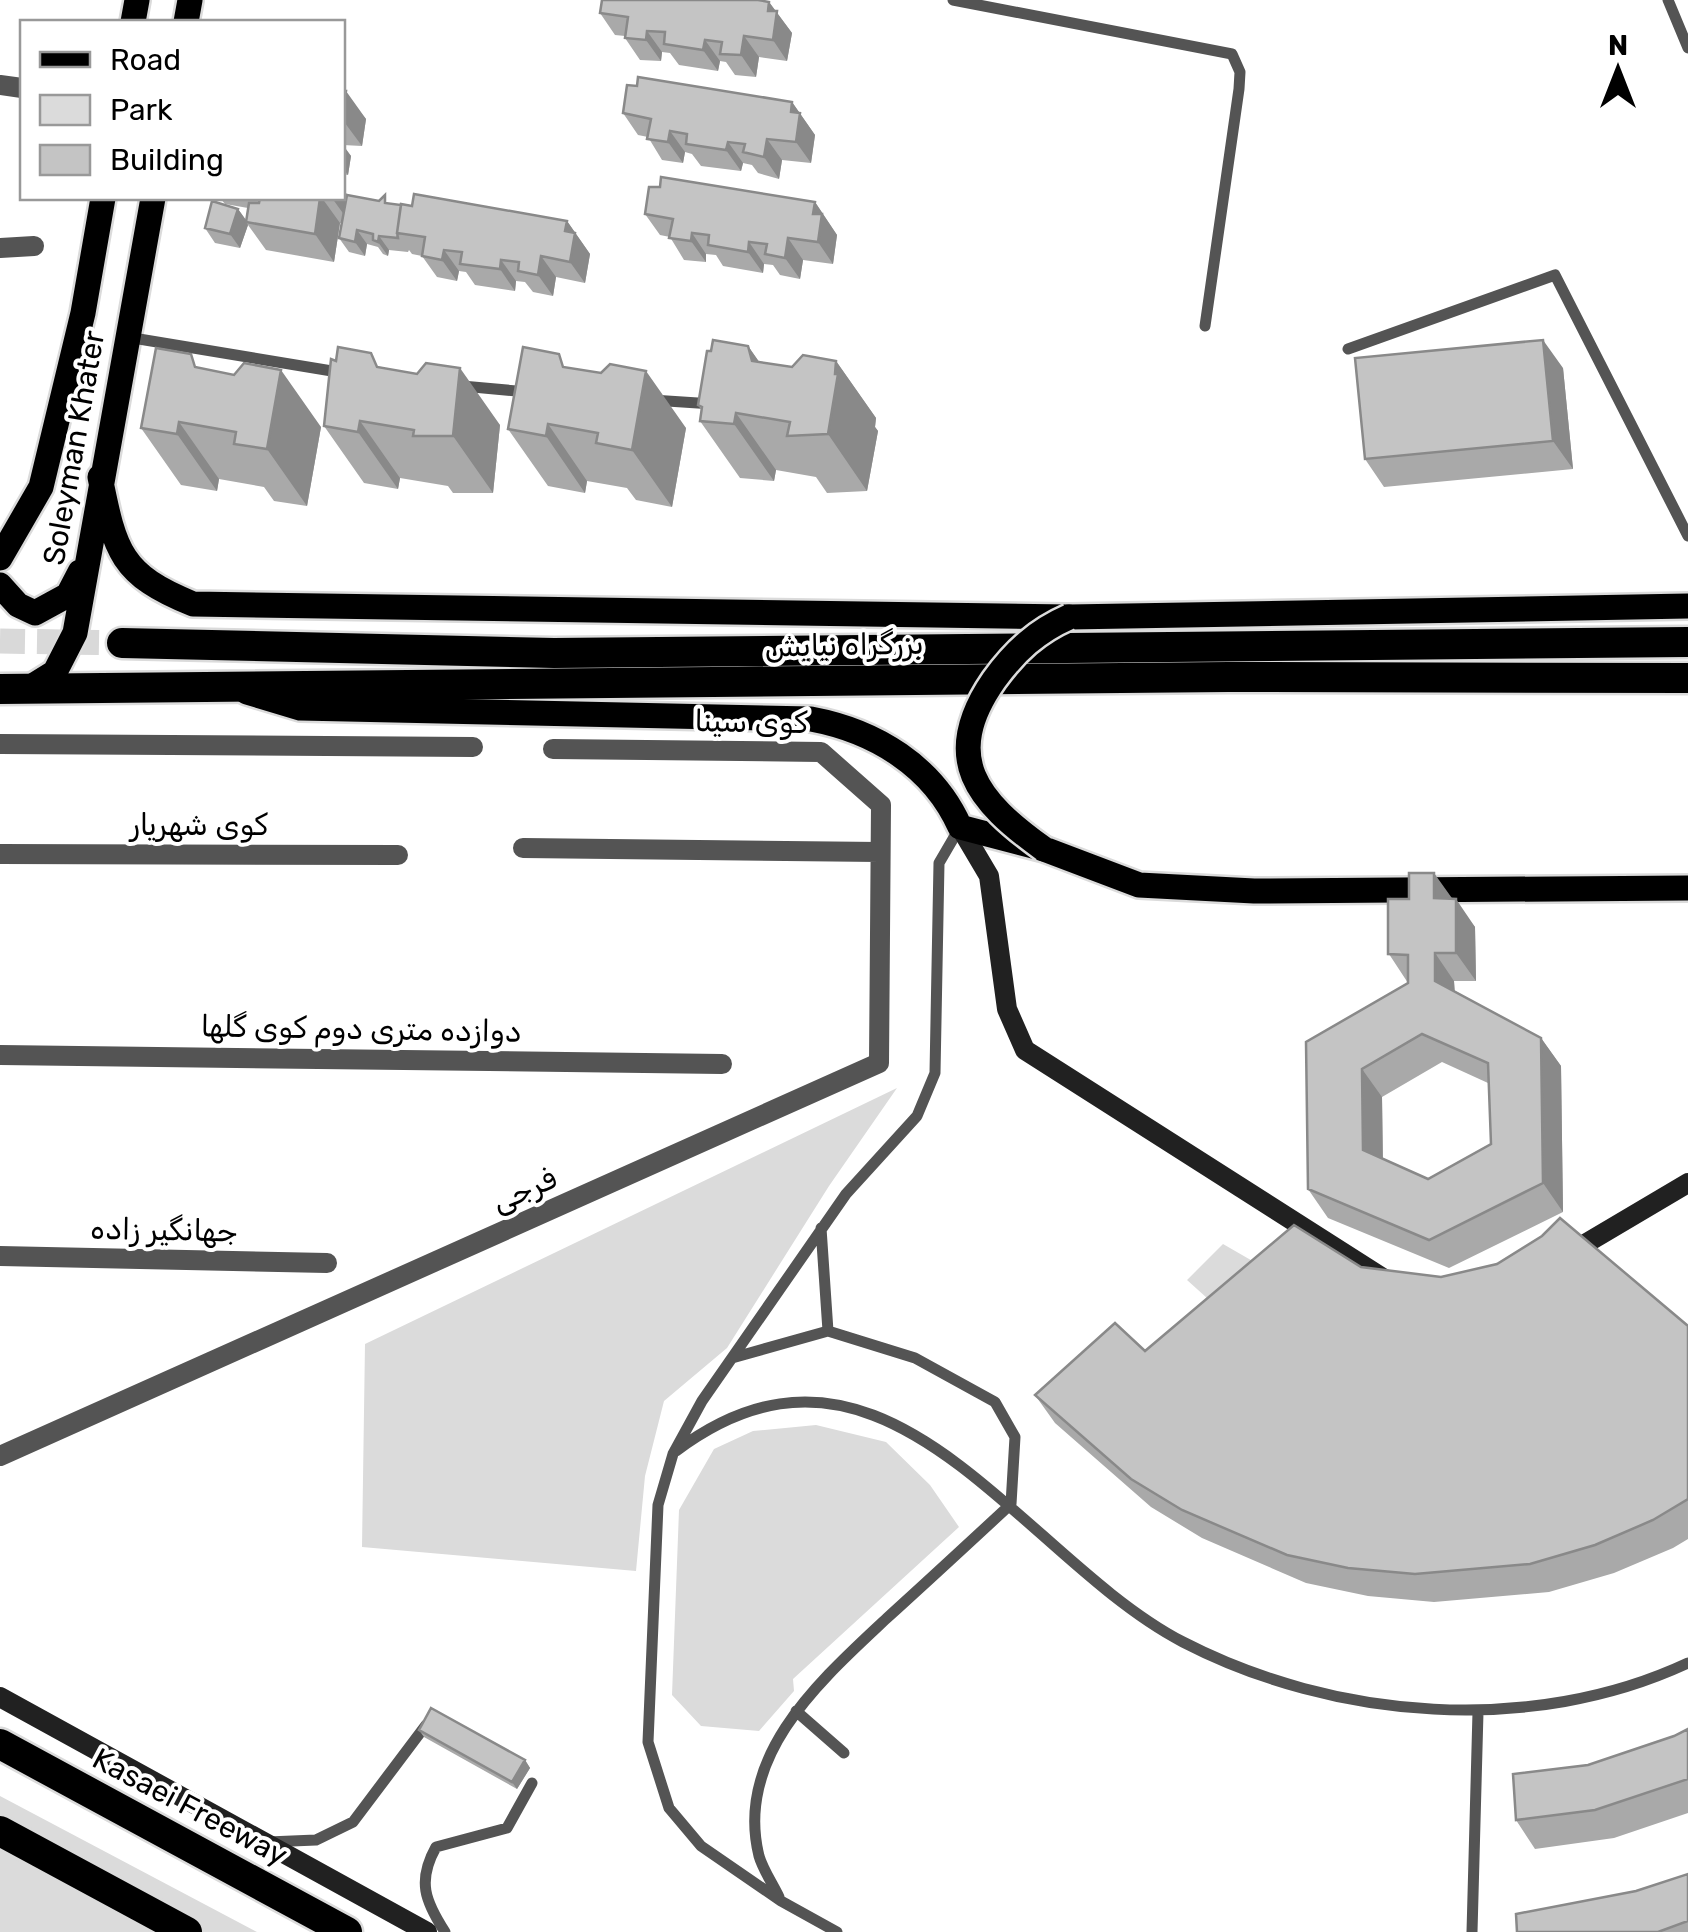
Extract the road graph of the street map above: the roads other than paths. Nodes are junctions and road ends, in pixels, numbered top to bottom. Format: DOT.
graph roads {
  1 [pos="953,0"];
  2 [pos="1668,0"];
  3 [pos="1688,48"];
  4 [pos="103,200"];
  5 [pos="153,200"];
  6 [pos="34,246"];
  7 [pos="0,248"];
  8 [pos="1205,326"];
  9 [pos="127,336"];
  10 [pos="1348,348"];
  11 [pos="351,374"];
  12 [pos="444,384"];
  13 [pos="537,392"];
  14 [pos="629,398"];
  15 [pos="720,405"];
  16 [pos="100,477"];
  17 [pos="40,486"];
  18 [pos="0,520"];
  19 [pos="1688,536"];
  20 [pos="88,551"];
  21 [pos="0,558"];
  22 [pos="0,585"];
  23 [pos="1688,606"];
  24 [pos="1069,616"];
  25 [pos="1688,642"];
  26 [pos="122,643"];
  27 [pos="1688,678"];
  28 [pos="13,689"];
  29 [pos="238,690"];
  30 [pos="0,708"];
  31 [pos="0,744"];
  32 [pos="473,747"];
  33 [pos="553,750"];
  34 [pos="960,827"];
  35 [pos="523,848"];
  36 [pos="1044,849"];
  37 [pos="879,852"];
  38 [pos="0,854"];
  39 [pos="398,855"];
  40 [pos="1688,888"];
  41 [pos="0,1055"];
  42 [pos="722,1064"];
  43 [pos="1688,1183"];
  44 [pos="821,1228"];
  45 [pos="0,1256"];
  46 [pos="1557,1261"];
  47 [pos="327,1263"];
  48 [pos="1411,1291"];
  49 [pos="828,1331"];
  50 [pos="732,1358"];
  51 [pos="672,1454"];
  52 [pos="0,1456"];
  53 [pos="1011,1504"];
  54 [pos="1688,1664"];
  55 [pos="0,1697"];
  56 [pos="796,1710"];
  57 [pos="1478,1712"];
  58 [pos="426,1725"];
  59 [pos="0,1744"];
  60 [pos="844,1753"];
  61 [pos="532,1782"];
  62 [pos="0,1831"];
  63 [pos="268,1842"];
  64 [pos="781,1901"];
  65 [pos="187,1932"];
  66 [pos="348,1932"];
  67 [pos="427,1932"];
  68 [pos="445,1932"];
  69 [pos="837,1932"];
  70 [pos="1472,1932"];
  1 -- 8 [label="lane"];
  2 -- 3 [label="lane"];
  4 -- 17 [label="main road, Soleyman Khater"];
  5 -- 9 [label="main road, Soleyman Khater"];
  6 -- 7 [label="street"];
  9 -- 11 [label="lane"];
  9 -- 16 [label="main road, Soleyman Khater"];
  10 -- 19 [label="lane"];
  12 -- 13 [label="lane"];
  14 -- 15 [label="lane"];
  16 -- 20 [label="main road, Soleyman Khater"];
  16 -- 24 [label="main road"];
  17 -- 18 [label="main road"];
  17 -- 21 [label="main road, Soleyman Khater"];
  20 -- 22 [label="main road"];
  20 -- 28 [label="main road, Soleyman Khater"];
  23 -- 24 [label="main road"];
  24 -- 36 [label="main road, bridge"];
  25 -- 26 [label="highway, بزرگراه نیایش"];
  27 -- 29 [label="highway, بزرگراه نیایش"];
  28 -- 29 [label="highway, بزرگراه نیایش"];
  28 -- 30 [label="street"];
  29 -- 34 [label="main road"];
  31 -- 32 [label="street"];
  33 -- 37 [label="street, کوی سینا"];
  34 -- 36 [label="main road"];
  34 -- 44 [label="lane"];
  34 -- 48 [label="street"];
  35 -- 37 [label="street"];
  36 -- 40 [label="main road"];
  37 -- 52 [label="street, فرجی"];
  38 -- 39 [label="street, کوی شهریار"];
  41 -- 42 [label="street, دوازده متری دوم کوی گلها"];
  43 -- 46 [label="street"];
  44 -- 49 [label="lane"];
  44 -- 50 [label="lane"];
  45 -- 47 [label="street, جهانگیر زاده"];
  49 -- 50 [label="lane"];
  49 -- 53 [label="lane"];
  50 -- 51 [label="lane"];
  51 -- 53 [label="lane"];
  51 -- 64 [label="lane"];
  53 -- 56 [label="lane"];
  53 -- 57 [label="lane"];
  54 -- 57 [label="lane"];
  55 -- 63 [label="street"];
  56 -- 60 [label="lane"];
  56 -- 64 [label="lane"];
  57 -- 70 [label="lane"];
  58 -- 63 [label="lane"];
  59 -- 66 [label="highway, Kasaei Freeway"];
  61 -- 68 [label="lane"];
  62 -- 65 [label="highway"];
  63 -- 67 [label="street"];
  64 -- 69 [label="lane"];
}
